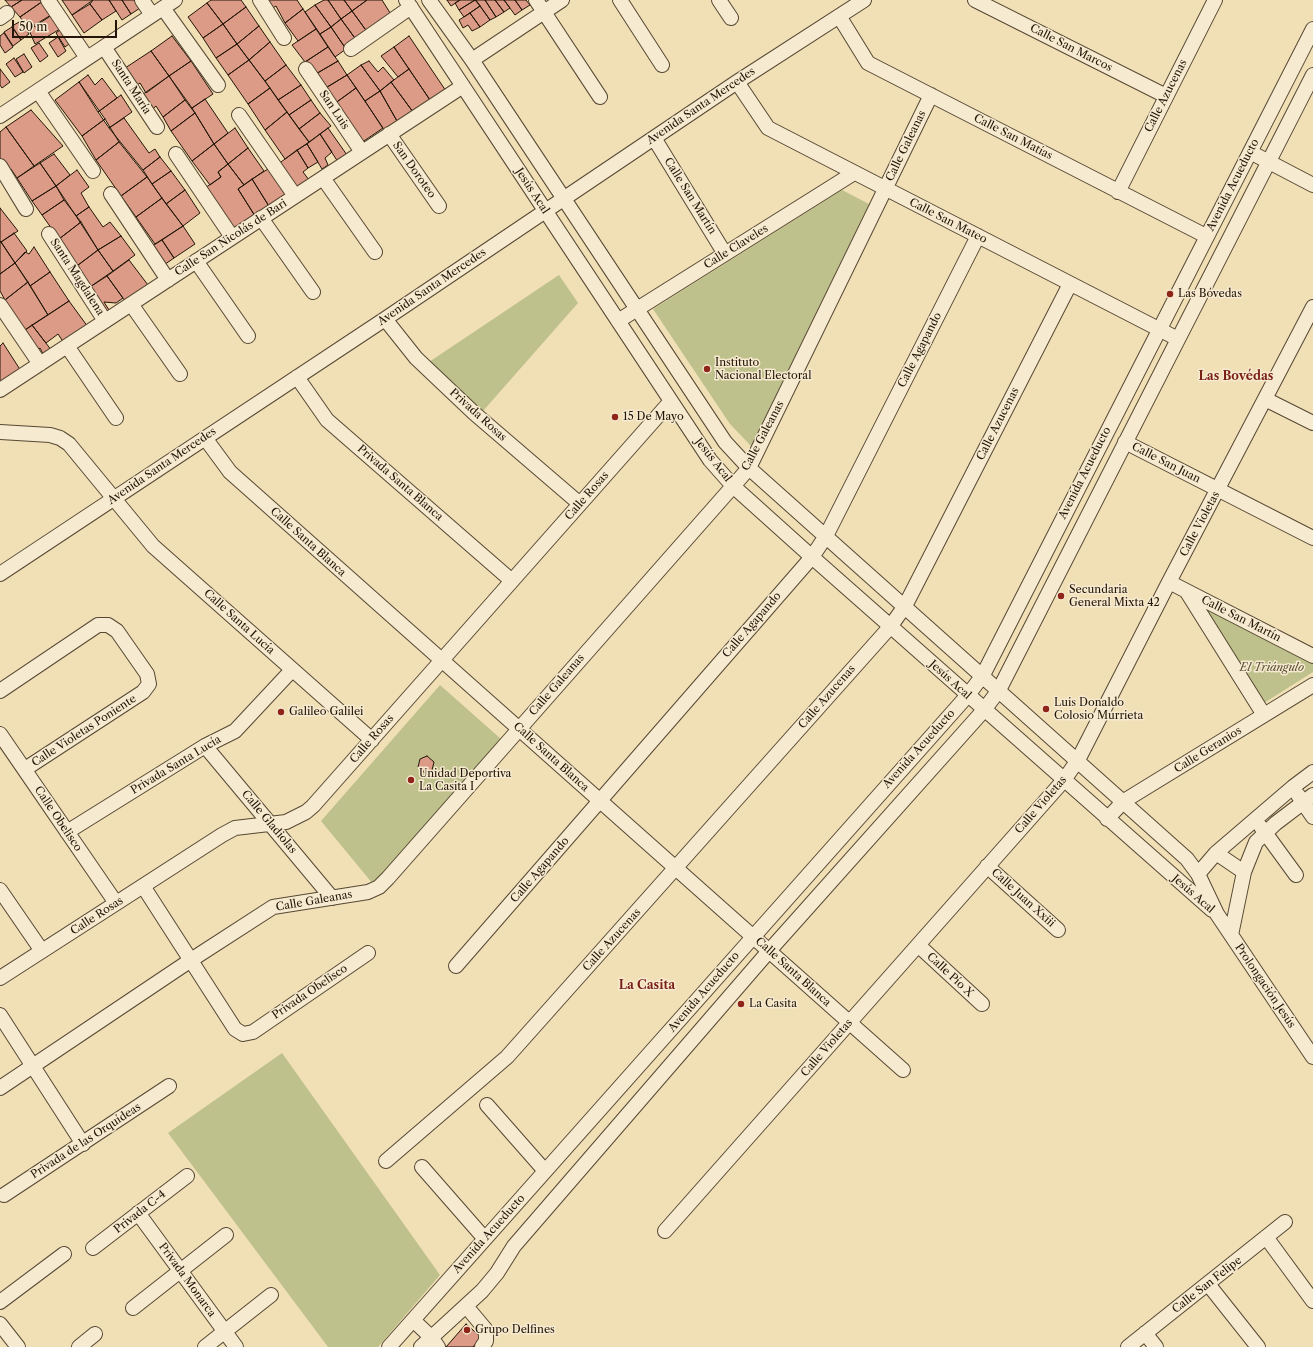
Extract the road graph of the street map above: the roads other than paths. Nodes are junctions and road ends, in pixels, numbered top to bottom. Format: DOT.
graph roads {
  1 [pos="48,0"];
  2 [pos="142,0"];
  3 [pos="260,0"];
  4 [pos="429,0"];
  5 [pos="536,0"];
  6 [pos="562,0"];
  7 [pos="620,0"];
  8 [pos="719,0"];
  9 [pos="864,0"];
  10 [pos="975,0"];
  11 [pos="1211,1"];
  12 [pos="409,4"];
  13 [pos="163,8"];
  14 [pos="544,12"];
  15 [pos="839,16"];
  16 [pos="731,18"];
  17 [pos="1313,29"];
  18 [pos="284,38"];
  19 [pos="104,47"];
  20 [pos="351,49"];
  21 [pos="87,58"];
  22 [pos="472,60"];
  23 [pos="662,65"];
  24 [pos="306,69"];
  25 [pos="1313,75"];
  26 [pos="737,82"];
  27 [pos="218,85"];
  28 [pos="463,86"];
  29 [pos="38,91"];
  30 [pos="931,95"];
  31 [pos="1166,96"];
  32 [pos="600,97"];
  33 [pos="239,115"];
  34 [pos="0,116"];
  35 [pos="157,127"];
  36 [pos="389,134"];
  37 [pos="654,138"];
  38 [pos="362,152"];
  39 [pos="1250,152"];
  40 [pos="176,154"];
  41 [pos="1268,162"];
  42 [pos="0,166"];
  43 [pos="93,171"];
  44 [pos="854,173"];
  45 [pos="323,178"];
  46 [pos="1313,185"];
  47 [pos="885,189"];
  48 [pos="1118,192"];
  49 [pos="111,194"];
  50 [pos="295,196"];
  51 [pos="564,199"];
  52 [pos="439,206"];
  53 [pos="26,209"];
  54 [pos="545,211"];
  55 [pos="261,218"];
  56 [pos="49,234"];
  57 [pos="978,236"];
  58 [pos="1206,236"];
  59 [pos="232,237"];
  60 [pos="375,252"];
  61 [pos="725,254"];
  62 [pos="196,261"];
  63 [pos="168,280"];
  64 [pos="1070,284"];
  65 [pos="313,292"];
  66 [pos="131,304"];
  67 [pos="0,305"];
  68 [pos="1313,307"];
  69 [pos="637,309"];
  70 [pos="385,319"];
  71 [pos="105,321"];
  72 [pos="618,321"];
  73 [pos="1158,329"];
  74 [pos="248,336"];
  75 [pos="1178,339"];
  76 [pos="67,346"];
  77 [pos="40,364"];
  78 [pos="180,374"];
  79 [pos="297,377"];
  80 [pos="0,390"];
  81 [pos="1265,399"];
  82 [pos="671,401"];
  83 [pos="116,418"];
  84 [pos="1313,423"];
  85 [pos="0,432"];
  86 [pos="205,438"];
  87 [pos="1125,442"];
  88 [pos="749,468"];
  89 [pos="733,486"];
  90 [pos="1218,489"];
  91 [pos="113,499"];
  92 [pos="580,504"];
  93 [pos="826,536"];
  94 [pos="1313,538"];
  95 [pos="812,556"];
  96 [pos="0,574"];
  97 [pos="512,581"];
  98 [pos="1169,582"];
  99 [pos="1187,591"];
  100 [pos="905,606"];
  101 [pos="890,627"];
  102 [pos="1313,656"];
  103 [pos="442,660"];
  104 [pos="292,670"];
  105 [pos="982,675"];
  106 [pos="1313,685"];
  107 [pos="999,690"];
  108 [pos="0,691"];
  109 [pos="968,695"];
  110 [pos="984,710"];
  111 [pos="1264,715"];
  112 [pos="519,729"];
  113 [pos="0,734"];
  114 [pos="372,740"];
  115 [pos="205,746"];
  116 [pos="1078,760"];
  117 [pos="25,769"];
  118 [pos="1313,772"];
  119 [pos="1064,780"];
  120 [pos="1293,786"];
  121 [pos="1308,799"];
  122 [pos="600,801"];
  123 [pos="1124,801"];
  124 [pos="1313,817"];
  125 [pos="1107,819"];
  126 [pos="1255,819"];
  127 [pos="271,824"];
  128 [pos="67,832"];
  129 [pos="1266,833"];
  130 [pos="1216,853"];
  131 [pos="987,866"];
  132 [pos="676,868"];
  133 [pos="1244,872"];
  134 [pos="1198,874"];
  135 [pos="1296,875"];
  136 [pos="143,886"];
  137 [pos="0,890"];
  138 [pos="332,898"];
  139 [pos="116,903"];
  140 [pos="1216,914"];
  141 [pos="1058,930"];
  142 [pos="1230,935"];
  143 [pos="753,936"];
  144 [pos="918,944"];
  145 [pos="42,951"];
  146 [pos="769,951"];
  147 [pos="368,953"];
  148 [pos="191,960"];
  149 [pos="456,966"];
  150 [pos="0,978"];
  151 [pos="982,1004"];
  152 [pos="0,1015"];
  153 [pos="850,1022"];
  154 [pos="1313,1057"];
  155 [pos="34,1066"];
  156 [pos="903,1070"];
  157 [pos="169,1086"];
  158 [pos="0,1088"];
  159 [pos="488,1105"];
  160 [pos="83,1144"];
  161 [pos="386,1161"];
  162 [pos="422,1167"];
  163 [pos="546,1171"];
  164 [pos="186,1176"];
  165 [pos="4,1195"];
  166 [pos="138,1213"];
  167 [pos="1285,1222"];
  168 [pos="665,1231"];
  169 [pos="226,1235"];
  170 [pos="1266,1237"];
  171 [pos="485,1239"];
  172 [pos="93,1248"];
  173 [pos="64,1254"];
  174 [pos="180,1271"];
  175 [pos="1208,1284"];
  176 [pos="271,1295"];
  177 [pos="1313,1301"];
  178 [pos="0,1302"];
  179 [pos="466,1306"];
  180 [pos="133,1308"];
  181 [pos="413,1320"];
  182 [pos="0,1324"];
  183 [pos="225,1332"];
  184 [pos="1145,1333"];
  185 [pos="95,1334"];
  186 [pos="434,1342"];
  187 [pos="18,1347"];
  188 [pos="79,1347"];
  189 [pos="205,1347"];
  190 [pos="236,1347"];
  191 [pos="389,1347"];
  192 [pos="421,1347"];
  193 [pos="482,1347"];
  194 [pos="1128,1347"];
  195 [pos="1156,1347"];
  196 [pos="1258,1347"];
  1 -- 21 [label="street"];
  2 -- 13 [label="street"];
  3 -- 18 [label="street"];
  4 -- 22 [label="street, Jesús Acal"];
  5 -- 14 [label="street"];
  6 -- 14 [label="street"];
  7 -- 23 [label="street"];
  8 -- 16 [label="street"];
  9 -- 15 [label="street, Avenida Santa Mercedes"];
  10 -- 31 [label="street, Calle San Marcos"];
  11 -- 31 [label="street, Calle Azucenas"];
  12 -- 20 [label="street"];
  12 -- 28 [label="street, Jesús Acal"];
  13 -- 19 [label="street"];
  13 -- 27 [label="street"];
  14 -- 22 [label="street"];
  14 -- 32 [label="street"];
  15 -- 26 [label="street, Avenida Santa Mercedes"];
  15 -- 30 [label="street, Calle San Matías"];
  17 -- 39 [label="street, Avenida Acueducto"];
  19 -- 21 [label="street"];
  19 -- 35 [label="street, Santa María"];
  21 -- 29 [label="street"];
  22 -- 51 [label="street, Jesús Acal"];
  24 -- 38 [label="street, San Luis"];
  25 -- 41 [label="street, Avenida Acueducto"];
  26 -- 37 [label="street, Avenida Santa Mercedes"];
  26 -- 44 [label="street, Calle San Mateo"];
  28 -- 36 [label="street, Calle San Nicolás de Bari"];
  28 -- 54 [label="street, Jesús Acal"];
  29 -- 34 [label="street"];
  29 -- 43 [label="street"];
  30 -- 47 [label="street, Calle Galeanas"];
  30 -- 48 [label="street, Calle San Matías"];
  31 -- 48 [label="street, Calle Azucenas"];
  33 -- 50 [label="street"];
  36 -- 38 [label="street, Calle San Nicolás de Bari"];
  36 -- 52 [label="street, San Doroteo"];
  37 -- 51 [label="street, Avenida Santa Mercedes"];
  37 -- 61 [label="street, Calle San Martín"];
  38 -- 45 [label="street, Calle San Nicolás de Bari"];
  39 -- 41 [label="street"];
  39 -- 58 [label="street, Avenida Acueducto"];
  40 -- 59 [label="street"];
  41 -- 46 [label="street"];
  41 -- 75 [label="street, Avenida Acueducto"];
  42 -- 53 [label="street"];
  44 -- 47 [label="street, Calle San Mateo"];
  44 -- 61 [label="street, Calle Claveles"];
  45 -- 50 [label="street, Calle San Nicolás de Bari"];
  45 -- 60 [label="street"];
  47 -- 57 [label="street, Calle San Mateo"];
  47 -- 88 [label="street, Calle Galeanas"];
  48 -- 58 [label="street, Calle San Matías"];
  49 -- 63 [label="street"];
  50 -- 55 [label="street, Calle San Nicolás de Bari"];
  51 -- 54 [label="street, Avenida Santa Mercedes"];
  51 -- 69 [label="street, Jesús Acal"];
  54 -- 70 [label="street, Avenida Santa Mercedes"];
  54 -- 72 [label="street, Jesús Acal"];
  55 -- 59 [label="street, Calle San Nicolás de Bari"];
  55 -- 65 [label="street"];
  56 -- 71 [label="street, Santa Magdalena"];
  57 -- 64 [label="street, Calle San Mateo"];
  57 -- 93 [label="street, Calle Agapando"];
  58 -- 73 [label="street, Avenida Acueducto"];
  59 -- 62 [label="street, Calle San Nicolás de Bari"];
  61 -- 69 [label="street, Calle Claveles"];
  62 -- 63 [label="street, Calle San Nicolás de Bari"];
  62 -- 74 [label="street"];
  63 -- 66 [label="street, Calle San Nicolás de Bari"];
  64 -- 73 [label="street, Calle San Mateo"];
  64 -- 100 [label="street, Calle Azucenas"];
  66 -- 71 [label="street, Calle San Nicolás de Bari"];
  66 -- 78 [label="street"];
  67 -- 77 [label="street"];
  68 -- 81 [label="street, Calle Violetas"];
  69 -- 72 [label="street, Calle Claveles"];
  69 -- 88 [label="street, Jesús Acal"];
  70 -- 79 [label="street, Avenida Santa Mercedes"];
  70 -- 92 [label="street, Privada Rosas"];
  71 -- 76 [label="street, Calle San Nicolás de Bari"];
  72 -- 82 [label="street, Jesús Acal"];
  73 -- 75 [label="street, Calle San Mateo"];
  73 -- 105 [label="street, Avenida Acueducto"];
  75 -- 87 [label="street, Avenida Acueducto"];
  76 -- 77 [label="street, Calle San Nicolás de Bari"];
  76 -- 83 [label="street"];
  77 -- 80 [label="street, Calle San Nicolás de Bari"];
  79 -- 86 [label="street, Avenida Santa Mercedes"];
  79 -- 97 [label="street, Privada Santa Blanca"];
  81 -- 84 [label="street"];
  81 -- 90 [label="street, Calle Violetas"];
  82 -- 89 [label="street, Jesús Acal"];
  82 -- 92 [label="street, Calle Rosas"];
  85 -- 91 [label="street, Calle Santa Lucía"];
  86 -- 91 [label="street, Avenida Santa Mercedes"];
  86 -- 103 [label="street, Calle Santa Blanca"];
  87 -- 90 [label="street, Calle San Juan"];
  87 -- 107 [label="street, Avenida Acueducto"];
  88 -- 89 [label="street, Calle Galeanas"];
  88 -- 93 [label="street, Jesús Acal"];
  89 -- 95 [label="street, Jesús Acal"];
  89 -- 112 [label="street, Calle Galeanas"];
  90 -- 94 [label="street, Calle San Juan"];
  90 -- 98 [label="street, Calle Violetas"];
  91 -- 96 [label="street, Avenida Santa Mercedes"];
  91 -- 104 [label="street, Calle Santa Lucía"];
  92 -- 97 [label="street, Calle Rosas"];
  93 -- 95 [label="street, Calle Agapando"];
  93 -- 100 [label="street, Jesús Acal"];
  95 -- 101 [label="street, Jesús Acal"];
  95 -- 122 [label="street, Calle Agapando"];
  97 -- 103 [label="street, Calle Rosas"];
  98 -- 99 [label="street, Calle San Martín"];
  98 -- 116 [label="street, Calle Violetas"];
  99 -- 102 [label="street, Calle San Martín"];
  99 -- 111 [label="street"];
  100 -- 101 [label="street, Calle Azucenas"];
  100 -- 105 [label="street, Jesús Acal"];
  101 -- 109 [label="street, Jesús Acal"];
  101 -- 132 [label="street, Calle Azucenas"];
  103 -- 112 [label="street, Calle Santa Blanca"];
  103 -- 114 [label="street, Calle Rosas"];
  104 -- 114 [label="street, Calle Santa Lucía"];
  104 -- 115 [label="street, Privada Santa Lucía"];
  105 -- 107 [label="street, Jesús Acal"];
  105 -- 109 [label="street, Avenida Acueducto"];
  106 -- 111 [label="street, Calle Geranios"];
  107 -- 110 [label="street, Avenida Acueducto"];
  107 -- 116 [label="street, Jesús Acal"];
  108 -- 117 [label="street, Calle Violetas Poniente"];
  109 -- 110 [label="street, Jesús Acal"];
  109 -- 143 [label="street, Avenida Acueducto"];
  110 -- 119 [label="street, Jesús Acal"];
  110 -- 146 [label="street, Avenida Acueducto"];
  111 -- 123 [label="street, Calle Geranios"];
  112 -- 122 [label="street, Calle Santa Blanca"];
  112 -- 138 [label="street, Calle Galeanas"];
  113 -- 117 [label="street, Calle Obelisco"];
  114 -- 127 [label="street, Calle Rosas"];
  115 -- 127 [label="street, Calle Gladiolas"];
  115 -- 128 [label="street, Privada Santa Lucía"];
  116 -- 119 [label="street, Calle Violetas"];
  116 -- 123 [label="street, Jesús Acal"];
  117 -- 128 [label="street, Calle Obelisco"];
  118 -- 120 [label="street"];
  119 -- 125 [label="street, Jesús Acal"];
  119 -- 131 [label="street, Calle Violetas"];
  120 -- 121 [label="street"];
  120 -- 126 [label="street"];
  121 -- 124 [label="street"];
  121 -- 129 [label="street"];
  122 -- 132 [label="street, Calle Santa Blanca"];
  122 -- 149 [label="street, Calle Agapando"];
  123 -- 125 [label="street, Calle Geranios"];
  123 -- 134 [label="street, Jesús Acal"];
  125 -- 140 [label="street, Jesús Acal"];
  126 -- 129 [label="street"];
  126 -- 130 [label="street"];
  127 -- 136 [label="street, Calle Rosas"];
  127 -- 138 [label="street, Calle Gladiolas"];
  128 -- 139 [label="street, Calle Obelisco"];
  129 -- 133 [label="street"];
  129 -- 135 [label="street"];
  130 -- 133 [label="street"];
  130 -- 134 [label="street"];
  131 -- 141 [label="street, Calle Juan Xxiii"];
  131 -- 144 [label="street, Calle Violetas"];
  132 -- 143 [label="street, Calle Santa Blanca"];
  132 -- 161 [label="street, Calle Azucenas"];
  133 -- 142 [label="street"];
  134 -- 140 [label="street, Jesús Acal"];
  136 -- 139 [label="street, Calle Rosas"];
  136 -- 148 [label="street"];
  137 -- 145 [label="street"];
  138 -- 148 [label="street, Calle Galeanas"];
  139 -- 145 [label="street, Calle Rosas"];
  140 -- 142 [label="street, Prolongación Jesús"];
  142 -- 154 [label="street, Prolongación Jesús"];
  143 -- 146 [label="street, Calle Santa Blanca"];
  143 -- 163 [label="street, Avenida Acueducto"];
  144 -- 151 [label="street, Calle Pío X"];
  144 -- 153 [label="street, Calle Violetas"];
  145 -- 150 [label="street, Calle Rosas"];
  146 -- 153 [label="street, Calle Santa Blanca"];
  146 -- 179 [label="street, Avenida Acueducto"];
  147 -- 148 [label="street, Privada Obelisco"];
  148 -- 155 [label="street, Calle Galeanas"];
  152 -- 155 [label="street"];
  153 -- 156 [label="street, Calle Santa Blanca"];
  153 -- 168 [label="street, Calle Violetas"];
  155 -- 158 [label="street, Calle Galeanas"];
  155 -- 160 [label="street"];
  157 -- 160 [label="street, Privada de las Orquídeas"];
  159 -- 163 [label="street"];
  160 -- 165 [label="street, Privada de las Orquídeas"];
  162 -- 171 [label="street"];
  163 -- 171 [label="street, Avenida Acueducto"];
  164 -- 166 [label="street, Privada C-4"];
  166 -- 172 [label="street, Privada C-4"];
  166 -- 174 [label="street, Privada Monarca"];
  167 -- 170 [label="street, Calle San Felipe"];
  169 -- 174 [label="street"];
  170 -- 175 [label="street, Calle San Felipe"];
  170 -- 177 [label="street"];
  171 -- 181 [label="street, Avenida Acueducto"];
  173 -- 178 [label="street"];
  174 -- 180 [label="street"];
  174 -- 183 [label="street, Privada Monarca"];
  175 -- 184 [label="street, Calle San Felipe"];
  175 -- 196 [label="street"];
  176 -- 183 [label="street"];
  179 -- 186 [label="street, Avenida Acueducto"];
  179 -- 193 [label="street"];
  181 -- 186 [label="street"];
  181 -- 191 [label="street, Avenida Acueducto"];
  182 -- 187 [label="street"];
  183 -- 189 [label="street"];
  183 -- 190 [label="street, Privada Monarca"];
  184 -- 194 [label="street, Calle San Felipe"];
  184 -- 195 [label="street"];
  185 -- 188 [label="street"];
  186 -- 192 [label="street, Avenida Acueducto"];
}
